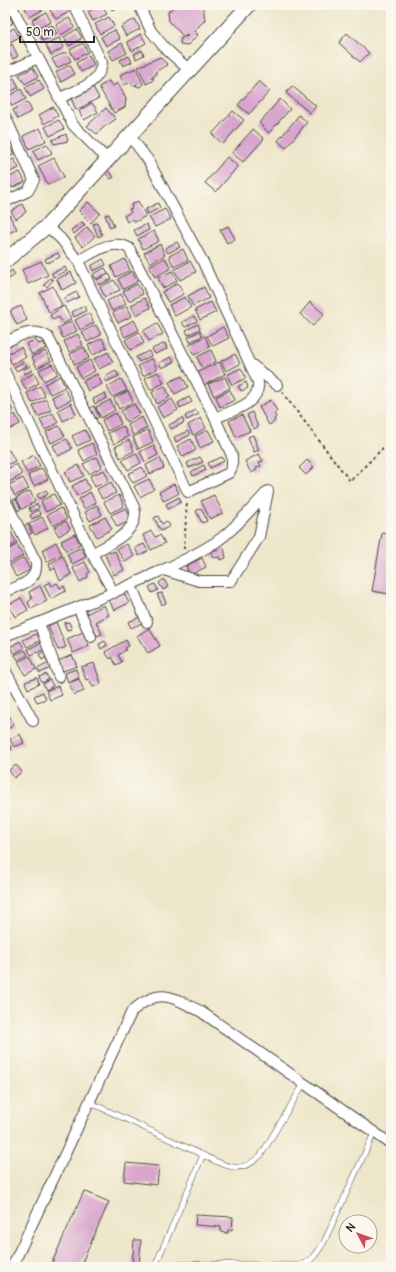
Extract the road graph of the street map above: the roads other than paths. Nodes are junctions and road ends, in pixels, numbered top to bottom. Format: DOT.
graph roads {
  1 [pos="11,5"];
  2 [pos="74,5"];
  3 [pos="139,5"];
  4 [pos="249,5"];
  5 [pos="38,58"];
  6 [pos="189,70"];
  7 [pos="5,73"];
  8 [pos="60,98"];
  9 [pos="5,116"];
  10 [pos="130,136"];
  11 [pos="107,160"];
  12 [pos="5,202"];
  13 [pos="47,226"];
  14 [pos="78,261"];
  15 [pos="5,262"];
  16 [pos="5,342"];
  17 [pos="251,364"];
  18 [pos="5,372"];
  19 [pos="277,385"];
  20 [pos="215,418"];
  21 [pos="5,500"];
  22 [pos="92,554"];
  23 [pos="164,570"];
  24 [pos="131,585"];
  25 [pos="5,592"];
  26 [pos="114,592"];
  27 [pos="78,607"];
  28 [pos="147,622"];
  29 [pos="39,623"];
  30 [pos="5,636"];
  31 [pos="91,637"];
  32 [pos="5,670"];
  33 [pos="59,677"];
  34 [pos="33,721"];
  35 [pos="303,1085"];
  36 [pos="89,1102"];
  37 [pos="374,1133"];
  38 [pos="391,1144"];
  39 [pos="203,1155"];
  40 [pos="155,1266"];
  41 [pos="12,1267"];
  1 -- 5 [label="street"];
  2 -- 8 [label="street"];
  3 -- 6 [label="street"];
  4 -- 6 [label="street"];
  5 -- 7 [label="street"];
  5 -- 8 [label="street"];
  6 -- 10 [label="street"];
  8 -- 11 [label="street"];
  9 -- 12 [label="street"];
  10 -- 11 [label="street"];
  10 -- 17 [label="street"];
  11 -- 13 [label="street"];
  13 -- 14 [label="street"];
  13 -- 15 [label="street"];
  14 -- 20 [label="street"];
  14 -- 20 [label="street"];
  16 -- 22 [label="street"];
  17 -- 19 [label="street"];
  17 -- 20 [label="street"];
  18 -- 22 [label="street"];
  21 -- 25 [label="street"];
  22 -- 26 [label="street"];
  23 -- 23 [label="street"];
  23 -- 24 [label="street"];
  24 -- 26 [label="street"];
  24 -- 28 [label="street"];
  26 -- 27 [label="street"];
  27 -- 29 [label="street"];
  27 -- 31 [label="street"];
  29 -- 30 [label="street"];
  29 -- 33 [label="street"];
  32 -- 34 [label="street"];
  35 -- 36 [label="street"];
  35 -- 37 [label="street"];
  35 -- 39 [label="lane"];
  36 -- 39 [label="lane"];
  36 -- 41 [label="street"];
  37 -- 38 [label="street"];
  37 -- 40 [label="lane"];
  39 -- 40 [label="lane"];
}
